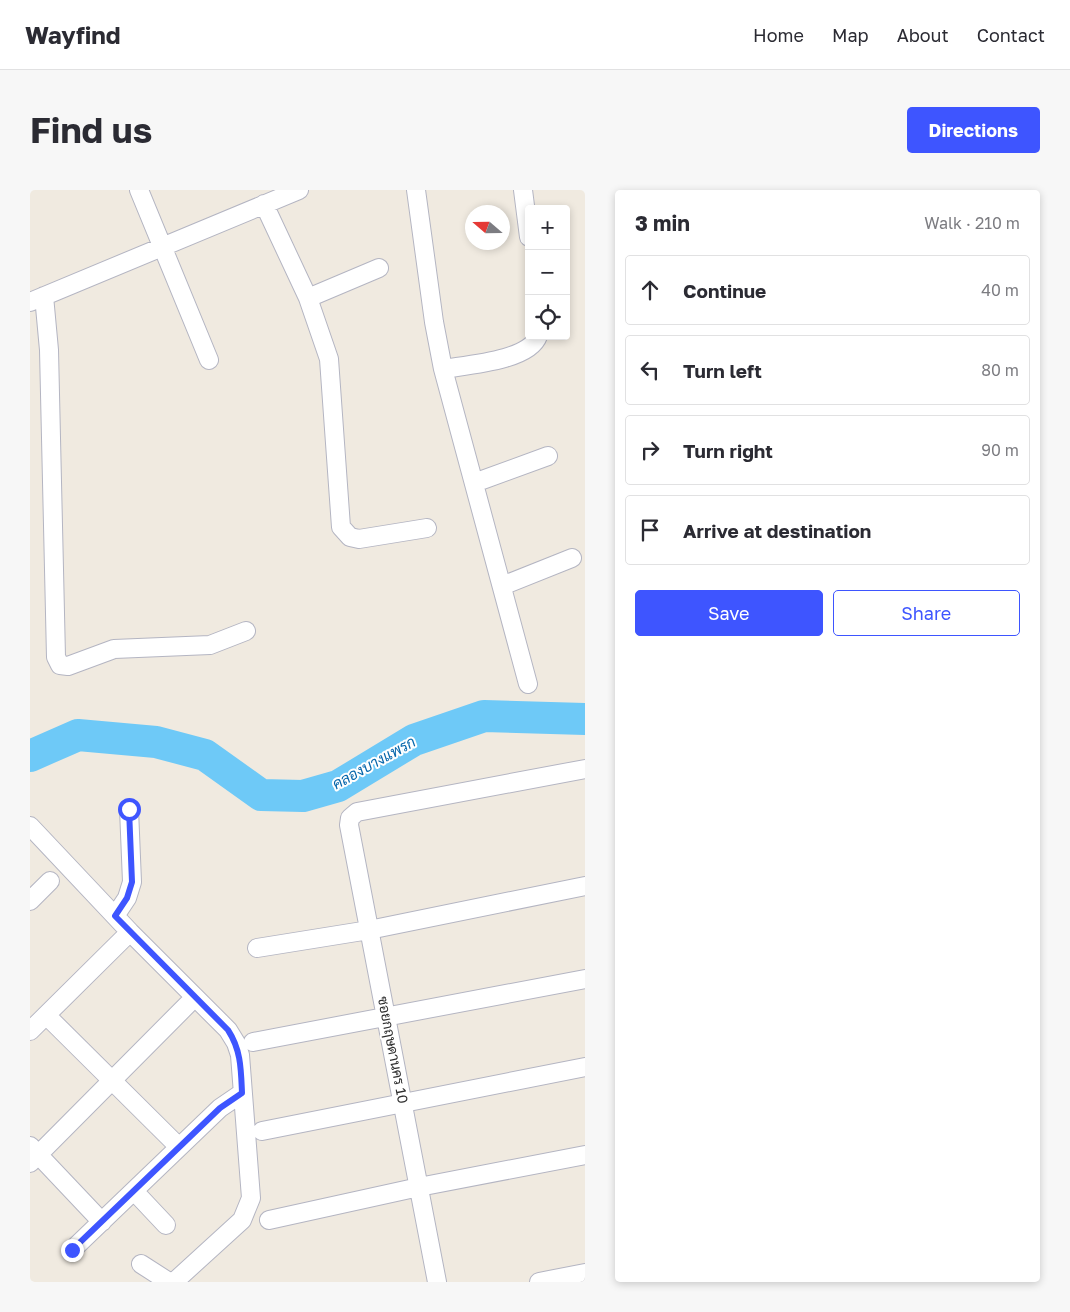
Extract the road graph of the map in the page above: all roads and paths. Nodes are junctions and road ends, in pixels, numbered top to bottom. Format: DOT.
graph roads {
  1 [pos="139,190"];
  2 [pos="299,190"];
  3 [pos="416,190"];
  4 [pos="523,190"];
  5 [pos="264,204"];
  6 [pos="525,206"];
  7 [pos="163,248"];
  8 [pos="379,268"];
  9 [pos="308,298"];
  10 [pos="37,299"];
  11 [pos="537,340"];
  12 [pos="209,360"];
  13 [pos="443,369"];
  14 [pos="548,456"];
  15 [pos="474,483"];
  16 [pos="427,528"];
  17 [pos="572,558"];
  18 [pos="502,586"];
  19 [pos="246,631"];
  20 [pos="528,684"];
  21 [pos="585,769"];
  22 [pos="129,809"];
  23 [pos="30,826"];
  24 [pos="50,881"];
  25 [pos="585,886"];
  26 [pos="30,900"];
  27 [pos="115,916"];
  28 [pos="369,930"];
  29 [pos="130,932"];
  30 [pos="258,948"];
  31 [pos="585,979"];
  32 [pos="194,998"];
  33 [pos="386,1017"];
  34 [pos="37,1018"];
  35 [pos="253,1042"];
  36 [pos="585,1067"];
  37 [pos="111,1080"];
  38 [pos="242,1093"];
  39 [pos="403,1102"];
  40 [pos="262,1131"];
  41 [pos="179,1147"];
  42 [pos="33,1154"];
  43 [pos="585,1155"];
  44 [pos="419,1187"];
  45 [pos="134,1191"];
  46 [pos="269,1220"];
  47 [pos="102,1222"];
  48 [pos="166,1225"];
  49 [pos="72,1250"];
  50 [pos="141,1264"];
  51 [pos="585,1273"];
  52 [pos="169,1282"];
  53 [pos="174,1282"];
  54 [pos="437,1282"];
  55 [pos="540,1282"];
  1 -- 7 [label="street"];
  2 -- 5 [label="street"];
  3 -- 13 [label="street"];
  4 -- 6 [label="street"];
  5 -- 7 [label="street"];
  5 -- 9 [label="street"];
  7 -- 10 [label="street"];
  7 -- 12 [label="street"];
  8 -- 9 [label="street"];
  9 -- 16 [label="street"];
  10 -- 19 [label="street"];
  11 -- 13 [label="street"];
  13 -- 15 [label="street"];
  14 -- 15 [label="street"];
  15 -- 18 [label="street"];
  17 -- 18 [label="street"];
  18 -- 20 [label="street"];
  21 -- 28 [label="street, ซอยกฤษดานคร 10"];
  22 -- 27 [label="street"];
  23 -- 27 [label="street"];
  24 -- 26 [label="street"];
  25 -- 28 [label="street"];
  27 -- 29 [label="street"];
  28 -- 30 [label="street"];
  28 -- 33 [label="street, ซอยกฤษดานคร 10"];
  29 -- 32 [label="street"];
  29 -- 34 [label="street"];
  31 -- 33 [label="street"];
  32 -- 37 [label="street"];
  32 -- 38 [label="street"];
  33 -- 35 [label="street"];
  33 -- 39 [label="street, ซอยกฤษดานคร 10"];
  34 -- 37 [label="street"];
  36 -- 39 [label="street"];
  37 -- 41 [label="street"];
  37 -- 42 [label="street"];
  38 -- 41 [label="street"];
  38 -- 53 [label="street"];
  39 -- 40 [label="street"];
  39 -- 44 [label="street, ซอยกฤษดานคร 10"];
  41 -- 45 [label="street"];
  42 -- 47 [label="street"];
  43 -- 44 [label="street"];
  44 -- 46 [label="street"];
  44 -- 54 [label="street, ซอยกฤษดานคร 10"];
  45 -- 47 [label="street"];
  45 -- 48 [label="street"];
  47 -- 49 [label="street"];
  50 -- 52 [label="street"];
  51 -- 55 [label="street"];
}
